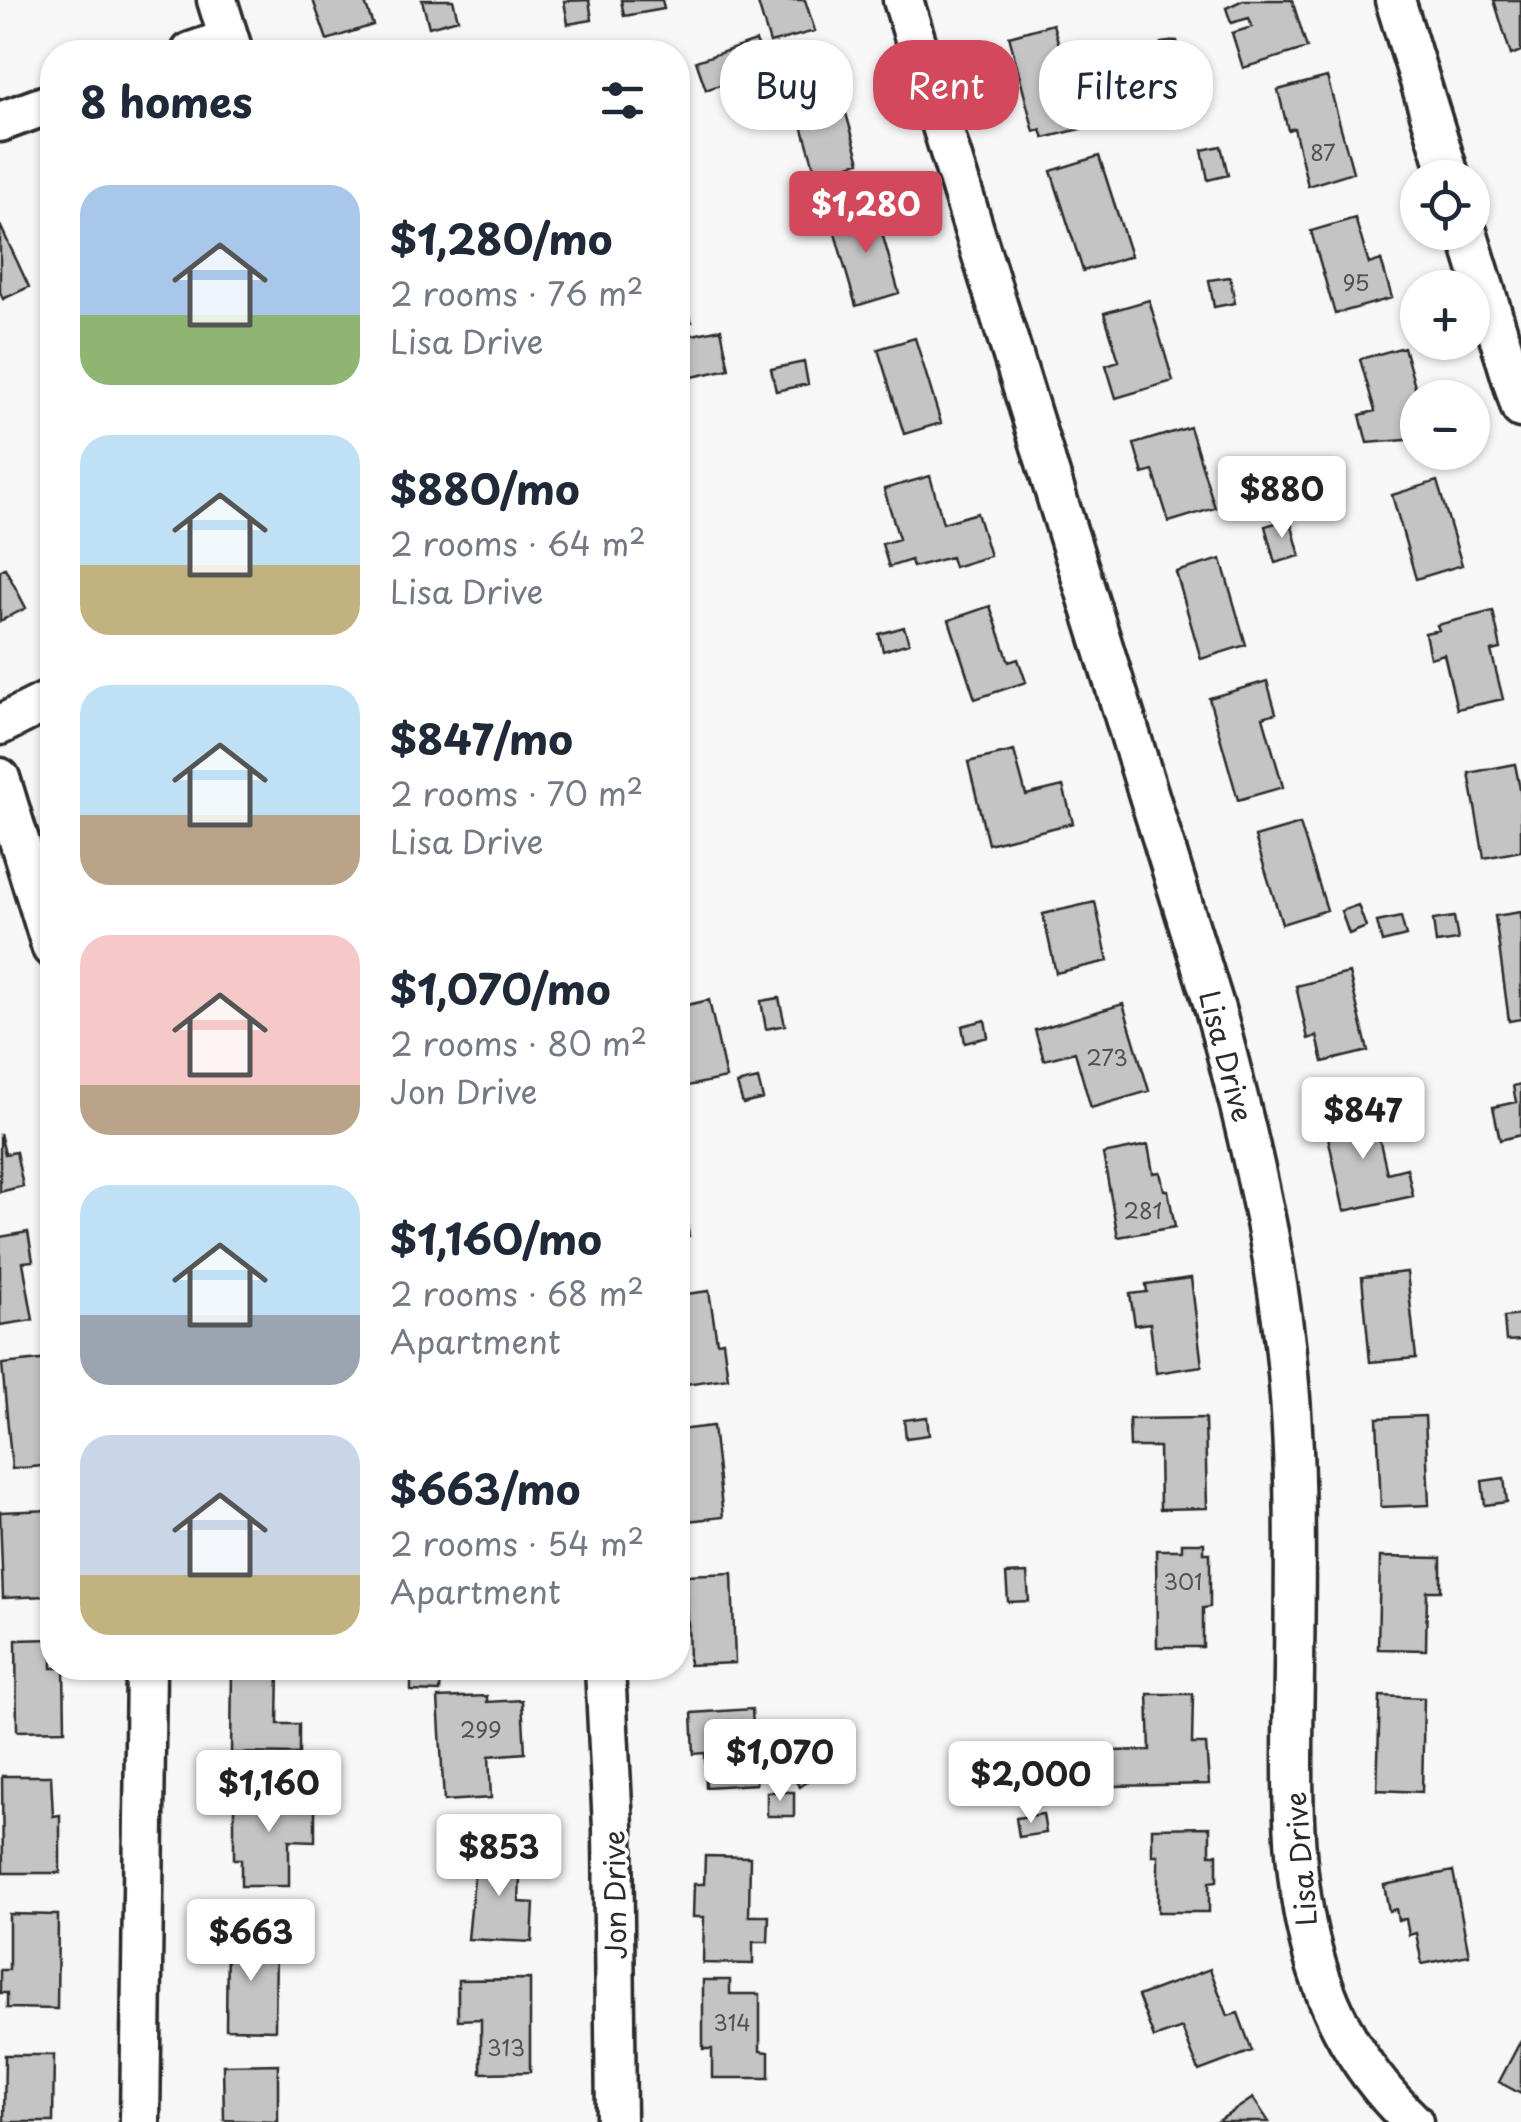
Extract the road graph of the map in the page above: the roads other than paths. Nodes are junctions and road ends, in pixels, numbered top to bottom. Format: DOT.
graph roads {
  1 [pos="217,0"];
  2 [pos="904,0"];
  3 [pos="1395,0"];
  4 [pos="230,40"];
  5 [pos="40,107"];
  6 [pos="0,122"];
  7 [pos="1444,160"];
  8 [pos="1473,250"];
  9 [pos="1521,408"];
  10 [pos="40,704"];
  11 [pos="0,725"];
  12 [pos="0,778"];
  13 [pos="40,909"];
  14 [pos="146,1680"];
  15 [pos="606,1680"];
  16 [pos="140,2122"];
  17 [pos="616,2122"];
  18 [pos="1412,2122"];
  1 -- 4 [label="street"];
  2 -- 18 [label="street, Lisa Drive"];
  3 -- 7 [label="street"];
  5 -- 6 [label="street"];
  8 -- 9 [label="street"];
  10 -- 11 [label="street"];
  12 -- 13 [label="street"];
  14 -- 16 [label="street"];
  15 -- 17 [label="street, Jon Drive"];
}
